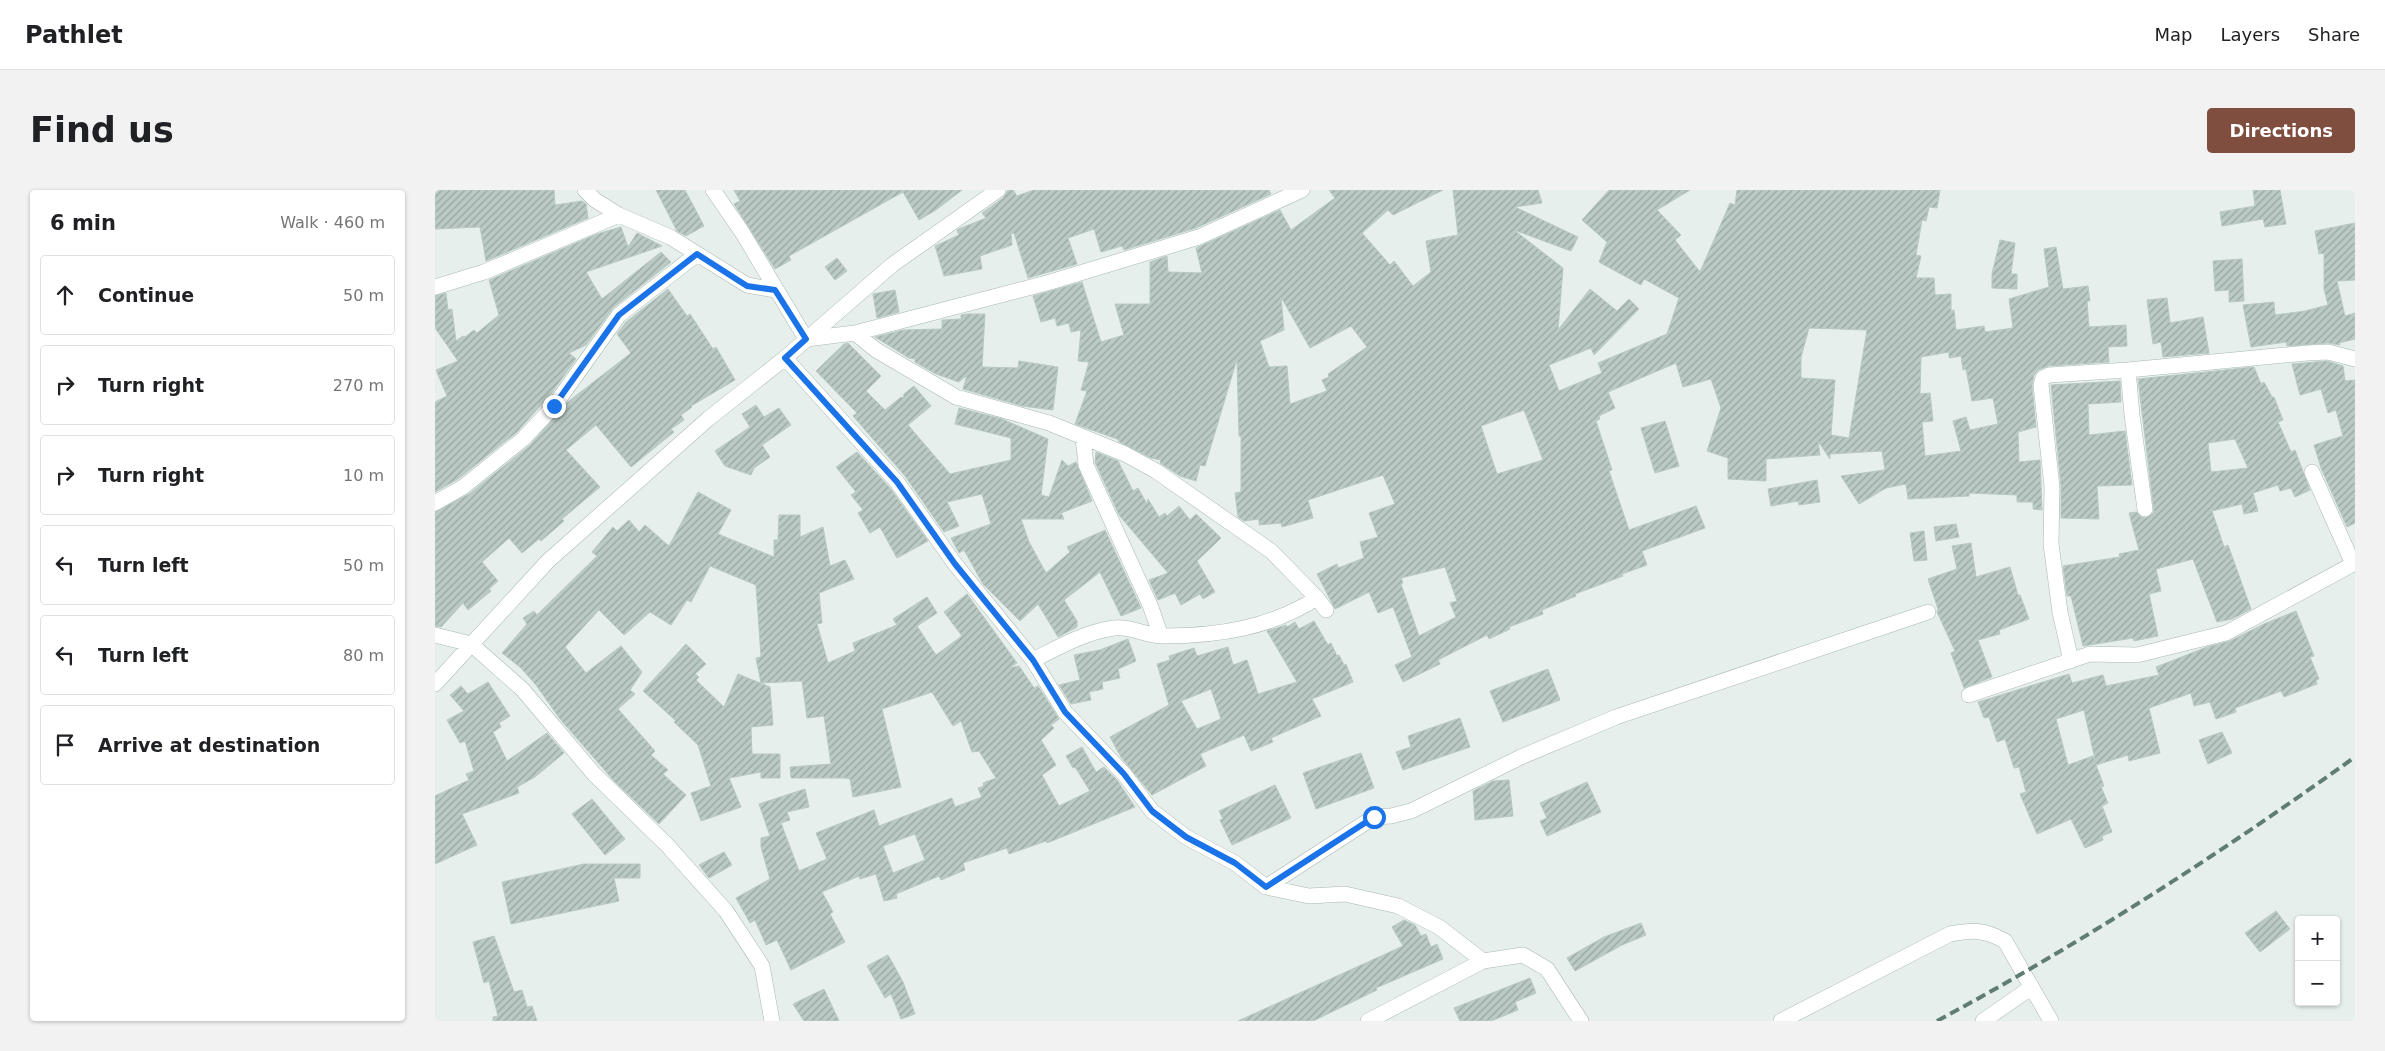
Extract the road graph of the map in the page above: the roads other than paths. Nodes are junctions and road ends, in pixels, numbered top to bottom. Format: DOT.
graph roads {
  1 [pos="585,190"];
  2 [pos="713,190"];
  3 [pos="999,190"];
  4 [pos="1302,190"];
  5 [pos="619,215"];
  6 [pos="697,254"];
  7 [pos="435,287"];
  8 [pos="775,290"];
  9 [pos="855,333"];
  10 [pos="806,339"];
  11 [pos="785,358"];
  12 [pos="2355,359"];
  13 [pos="2128,370"];
  14 [pos="1083,438"];
  15 [pos="2312,472"];
  16 [pos="435,503"];
  17 [pos="2145,509"];
  18 [pos="2354,564"];
  19 [pos="1929,612"];
  20 [pos="435,635"];
  21 [pos="1161,636"];
  22 [pos="471,644"];
  23 [pos="1033,660"];
  24 [pos="2071,661"];
  25 [pos="435,684"];
  26 [pos="1969,695"];
  27 [pos="1266,887"];
  28 [pos="1483,961"];
  29 [pos="2032,987"];
  30 [pos="772,1021"];
  31 [pos="1367,1021"];
  32 [pos="1581,1021"];
  33 [pos="1781,1021"];
  34 [pos="1983,1021"];
  35 [pos="2051,1021"];
  1 -- 5 [label="street"];
  2 -- 8 [label="street"];
  3 -- 10 [label="street"];
  4 -- 9 [label="street"];
  5 -- 6 [label="street"];
  5 -- 7 [label="street"];
  6 -- 8 [label="street"];
  6 -- 16 [label="street"];
  8 -- 10 [label="street"];
  9 -- 10 [label="street"];
  9 -- 14 [label="street"];
  10 -- 11 [label="street"];
  11 -- 22 [label="street"];
  11 -- 23 [label="street"];
  12 -- 13 [label="street"];
  13 -- 17 [label="street"];
  13 -- 24 [label="street"];
  14 -- 21 [label="street"];
  14 -- 21 [label="street"];
  15 -- 18 [label="street"];
  18 -- 24 [label="street"];
  19 -- 27 [label="street"];
  20 -- 22 [label="street"];
  21 -- 23 [label="street"];
  22 -- 25 [label="street"];
  22 -- 30 [label="street"];
  23 -- 27 [label="street"];
  24 -- 26 [label="street"];
  27 -- 28 [label="street"];
  28 -- 31 [label="street"];
  28 -- 32 [label="street"];
  29 -- 33 [label="street"];
  29 -- 34 [label="street"];
  29 -- 35 [label="street"];
}
